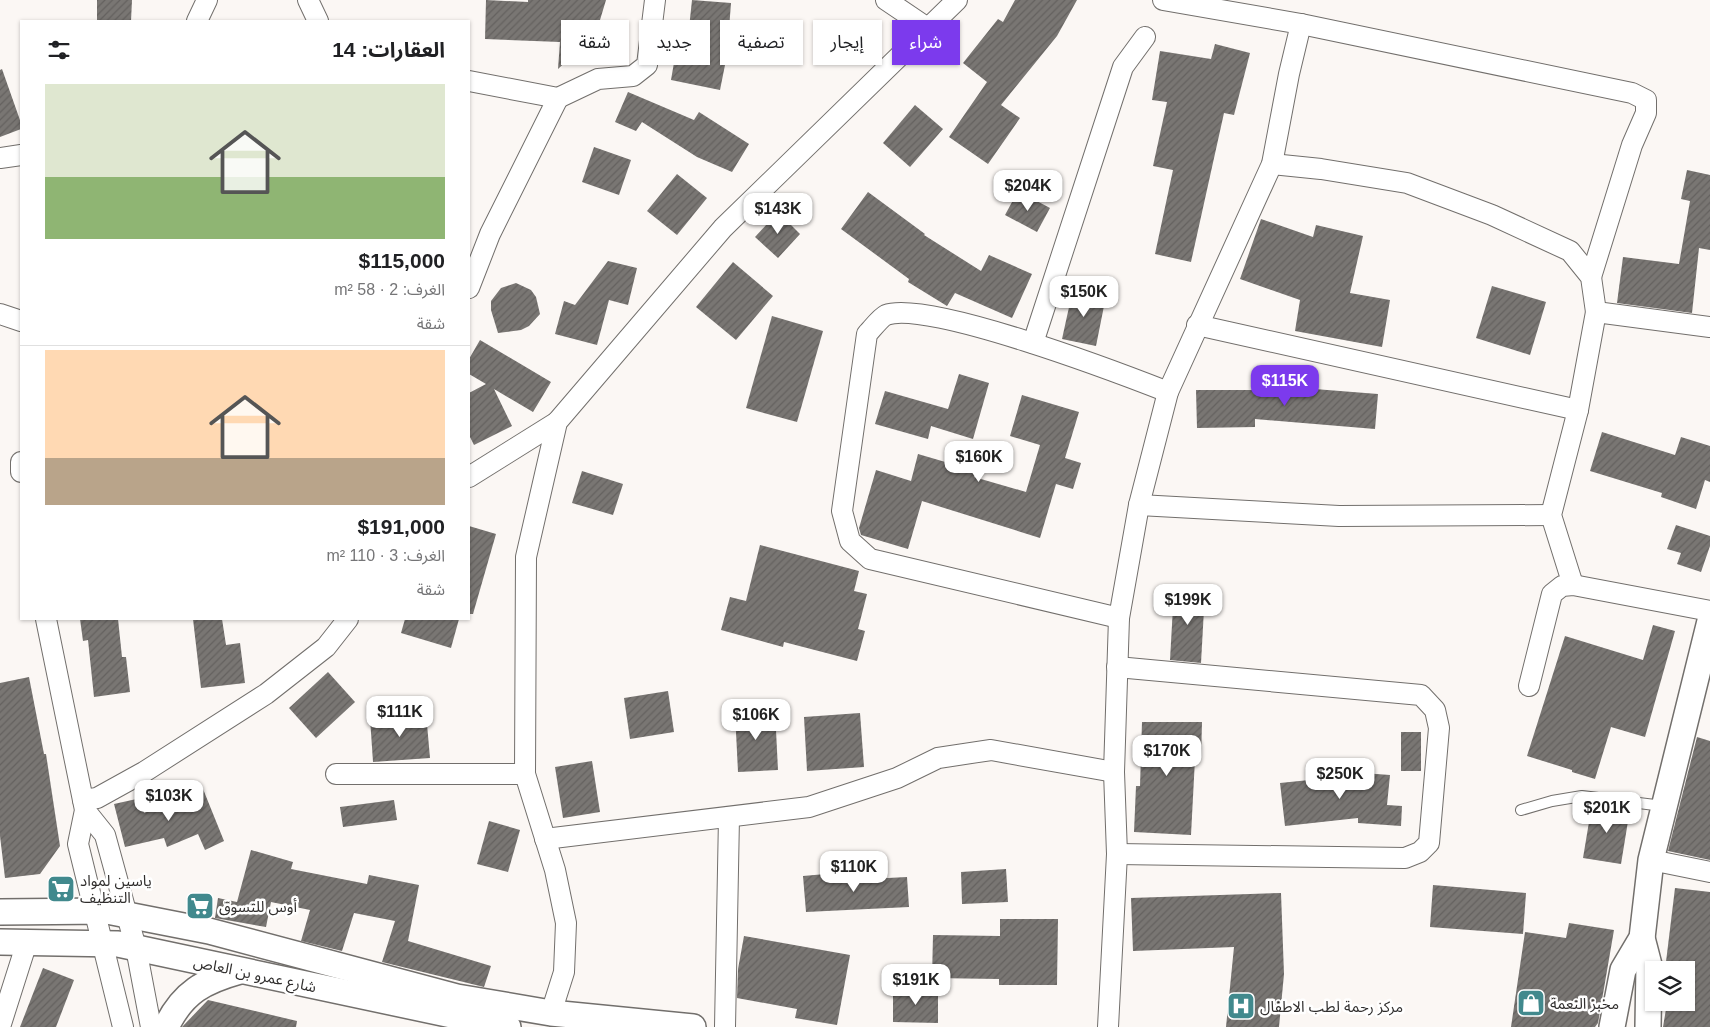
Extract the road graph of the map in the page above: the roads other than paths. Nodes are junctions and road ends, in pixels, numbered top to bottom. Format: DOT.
graph roads {
  1 [pos="207,0"];
  2 [pos="308,0"];
  3 [pos="655,0"];
  4 [pos="886,0"];
  5 [pos="957,0"];
  6 [pos="1163,0"];
  7 [pos="1218,5"];
  8 [pos="197,20"];
  9 [pos="318,20"];
  10 [pos="916,20"];
  11 [pos="938,20"];
  12 [pos="1301,24"];
  13 [pos="1145,38"];
  14 [pos="892,65"];
  15 [pos="470,80"];
  16 [pos="558,98"];
  17 [pos="20,155"];
  18 [pos="0,158"];
  19 [pos="1272,164"];
  20 [pos="1591,277"];
  21 [pos="470,285"];
  22 [pos="1596,312"];
  23 [pos="0,314"];
  24 [pos="20,321"];
  25 [pos="1197,325"];
  26 [pos="1710,326"];
  27 [pos="1033,343"];
  28 [pos="1168,392"];
  29 [pos="1578,410"];
  30 [pos="557,422"];
  31 [pos="471,471"];
  32 [pos="1139,505"];
  33 [pos="1551,515"];
  34 [pos="1573,585"];
  35 [pos="1710,611"];
  36 [pos="1119,618"];
  37 [pos="46,620"];
  38 [pos="347,620"];
  39 [pos="1710,621"];
  40 [pos="1117,668"];
  41 [pos="1529,686"];
  42 [pos="1114,772"];
  43 [pos="336,774"];
  44 [pos="525,774"];
  45 [pos="84,805"];
  46 [pos="1664,806"];
  47 [pos="1522,810"];
  48 [pos="729,817"];
  49 [pos="545,839"];
  50 [pos="1117,854"];
  51 [pos="1651,860"];
  52 [pos="1710,872"];
  53 [pos="95,911"];
  54 [pos="0,912"];
  55 [pos="126,916"];
  56 [pos="1642,938"];
  57 [pos="0,942"];
  58 [pos="27,942"];
  59 [pos="104,944"];
  60 [pos="136,948"];
  61 [pos="240,971"];
  62 [pos="551,1013"];
  63 [pos="0,1027"];
  64 [pos="123,1027"];
  65 [pos="151,1027"];
  66 [pos="166,1027"];
  67 [pos="508,1027"];
  68 [pos="693,1027"];
  69 [pos="725,1027"];
  70 [pos="1108,1027"];
  71 [pos="1612,1027"];
  72 [pos="1648,1027"];
  1 -- 8 [label="street"];
  2 -- 9 [label="street"];
  3 -- 16 [label="street"];
  4 -- 10 [label="street"];
  5 -- 11 [label="street"];
  6 -- 7 [label="street"];
  7 -- 12 [label="street"];
  12 -- 19 [label="street"];
  12 -- 20 [label="street"];
  13 -- 27 [label="street"];
  14 -- 30 [label="street"];
  15 -- 16 [label="street"];
  16 -- 21 [label="street"];
  17 -- 18 [label="street"];
  19 -- 20 [label="street"];
  19 -- 25 [label="street"];
  20 -- 22 [label="street"];
  22 -- 26 [label="street"];
  22 -- 29 [label="street"];
  23 -- 24 [label="street"];
  25 -- 28 [label="street"];
  25 -- 29 [label="street"];
  27 -- 28 [label="street"];
  27 -- 36 [label="street"];
  28 -- 32 [label="street"];
  29 -- 33 [label="street"];
  30 -- 31 [label="street"];
  30 -- 44 [label="street"];
  32 -- 33 [label="street"];
  32 -- 36 [label="street"];
  33 -- 34 [label="street"];
  34 -- 35 [label="street"];
  34 -- 41 [label="street"];
  36 -- 40 [label="street"];
  37 -- 45 [label="street"];
  38 -- 45 [label="street"];
  39 -- 46 [label="street"];
  40 -- 42 [label="street"];
  40 -- 50 [label="street"];
  42 -- 48 [label="street"];
  42 -- 50 [label="street"];
  43 -- 44 [label="street"];
  44 -- 49 [label="street"];
  45 -- 53 [label="street"];
  45 -- 55 [label="street"];
  46 -- 47 [label="lane"];
  46 -- 51 [label="street"];
  48 -- 49 [label="street"];
  48 -- 69 [label="street"];
  49 -- 62 [label="street"];
  50 -- 70 [label="street"];
  51 -- 52 [label="street"];
  51 -- 56 [label="street"];
  53 -- 54 [label="street"];
  53 -- 55 [label="street"];
  53 -- 59 [label="street"];
  55 -- 60 [label="street"];
  55 -- 62 [label="street"];
  56 -- 71 [label="street"];
  56 -- 72 [label="street"];
  57 -- 58 [label="street, شارع عمرو بن العاص"];
  58 -- 59 [label="street, شارع عمرو بن العاص"];
  58 -- 63 [label="street"];
  59 -- 60 [label="street, شارع عمرو بن العاص"];
  59 -- 64 [label="street"];
  60 -- 61 [label="street, شارع عمرو بن العاص"];
  60 -- 65 [label="street"];
  61 -- 66 [label="street"];
  61 -- 67 [label="street, شارع عمرو بن العاص"];
  62 -- 68 [label="street"];
}
